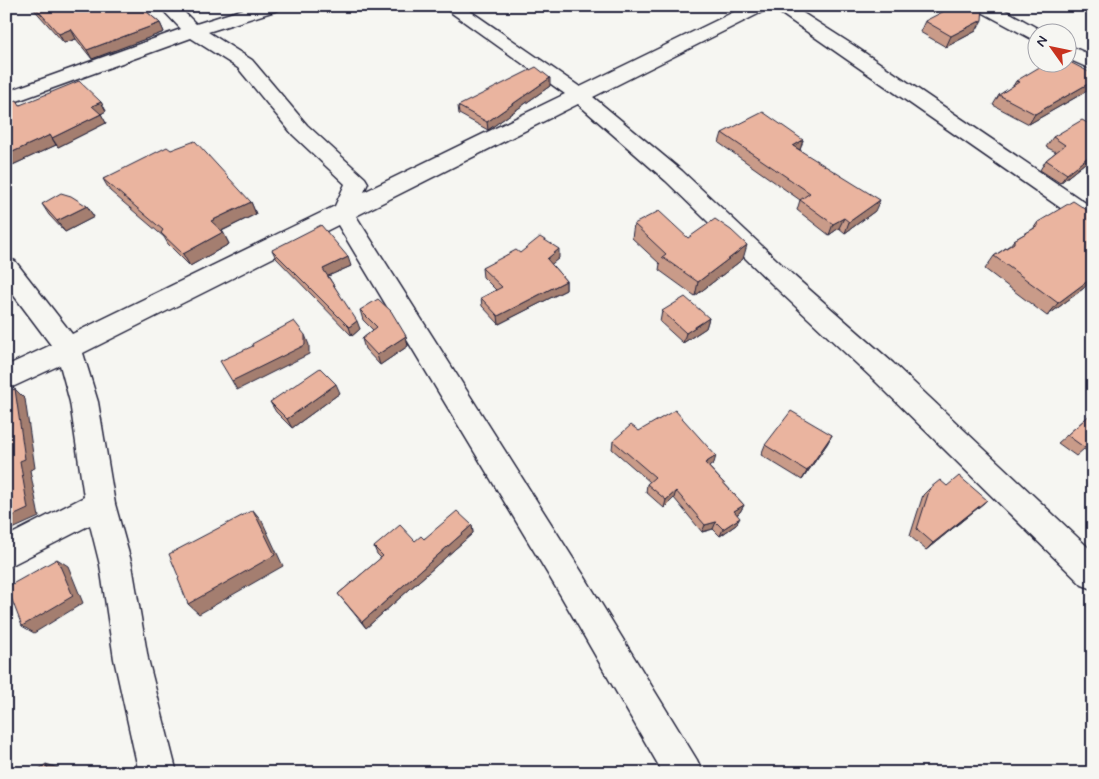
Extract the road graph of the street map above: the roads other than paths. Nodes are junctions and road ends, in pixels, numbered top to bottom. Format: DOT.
graph roads {
  1 [pos="168,6"];
  2 [pos="272,6"];
  3 [pos="451,6"];
  4 [pos="724,6"];
  5 [pos="760,6"];
  6 [pos="779,6"];
  7 [pos="988,7"];
  8 [pos="742,16"];
  9 [pos="1026,28"];
  10 [pos="193,31"];
  11 [pos="1076,55"];
  12 [pos="1093,64"];
  13 [pos="580,96"];
  14 [pos="6,99"];
  15 [pos="343,214"];
  16 [pos="1093,219"];
  17 [pos="6,267"];
  18 [pos="69,349"];
  19 [pos="6,379"];
  20 [pos="100,504"];
  21 [pos="6,553"];
  22 [pos="1093,574"];
  23 [pos="158,773"];
  24 [pos="684,773"];
  1 -- 10 [label="street"];
  2 -- 10 [label="street"];
  3 -- 13 [label="street"];
  4 -- 8 [label="street"];
  5 -- 8 [label="street"];
  6 -- 16 [label="street"];
  7 -- 9 [label="street"];
  8 -- 13 [label="street"];
  10 -- 14 [label="street"];
  10 -- 15 [label="street"];
  11 -- 12 [label="street"];
  13 -- 15 [label="street"];
  13 -- 22 [label="street"];
  15 -- 18 [label="street"];
  15 -- 24 [label="street"];
  17 -- 18 [label="street"];
  18 -- 19 [label="street"];
  18 -- 20 [label="street"];
  20 -- 21 [label="street"];
  20 -- 23 [label="street"];
}
